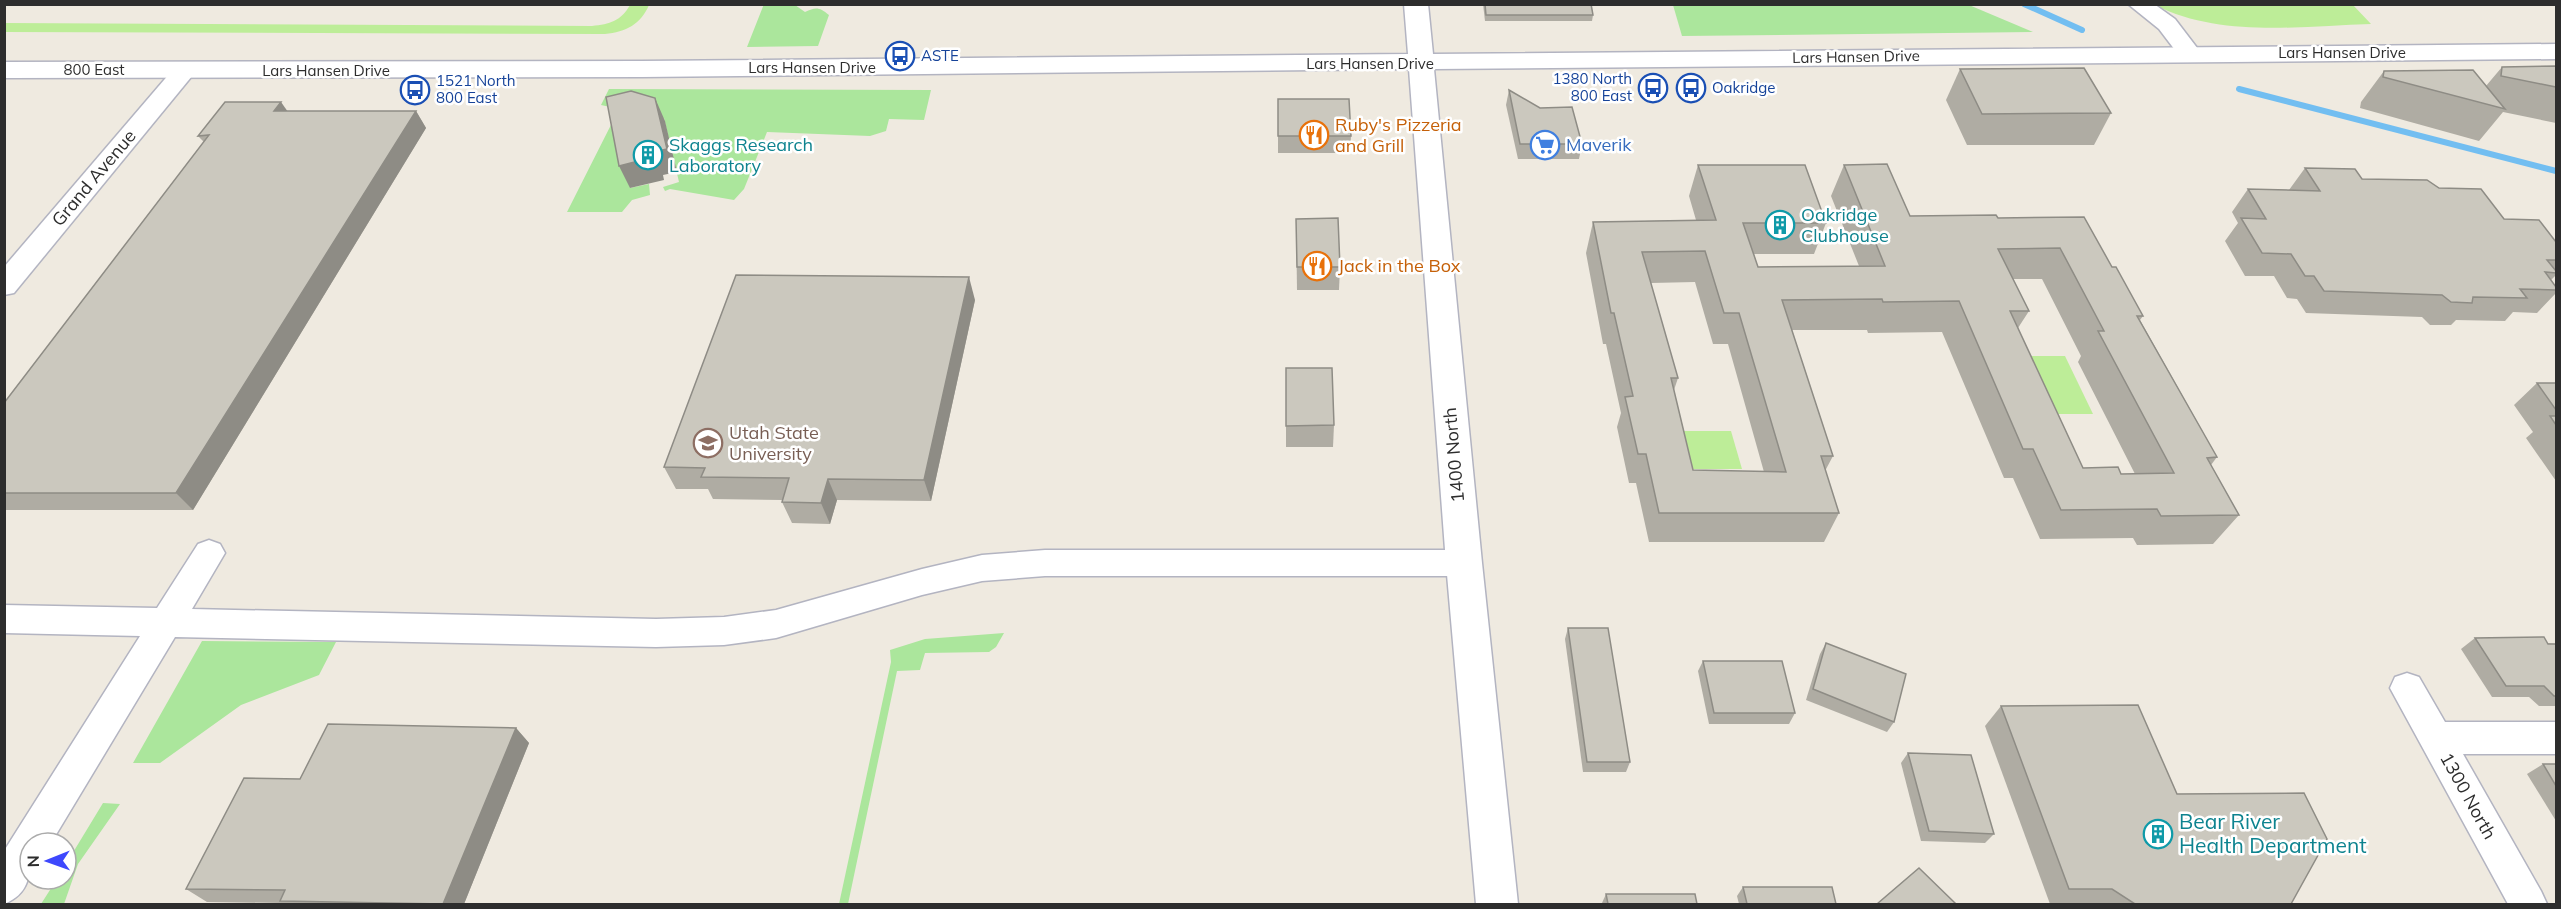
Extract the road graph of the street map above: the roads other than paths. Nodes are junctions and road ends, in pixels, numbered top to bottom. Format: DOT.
graph roads {
  1 [pos="1416,4"];
  2 [pos="2139,4"];
  3 [pos="2556,52"];
  4 [pos="2188,53"];
  5 [pos="1419,63"];
  6 [pos="4,70"];
  7 [pos="184,71"];
  8 [pos="4,286"];
  9 [pos="209,553"];
  10 [pos="1464,563"];
  11 [pos="4,620"];
  12 [pos="167,622"];
  13 [pos="2407,688"];
  14 [pos="2435,738"];
  15 [pos="2556,738"];
  16 [pos="38,831"];
  17 [pos="18,863"];
  18 [pos="4,886"];
  19 [pos="1497,904"];
  20 [pos="2528,904"];
  1 -- 5 [label="main road, 1400 North"];
  2 -- 4 [label="street"];
  3 -- 4 [label="main road, Lars Hansen Drive"];
  4 -- 5 [label="main road, Lars Hansen Drive"];
  5 -- 7 [label="main road, Lars Hansen Drive"];
  5 -- 10 [label="main road, 1400 North"];
  6 -- 7 [label="main road, 800 East"];
  7 -- 8 [label="street, Grand Avenue"];
  9 -- 12 [label="street"];
  10 -- 12 [label="street"];
  10 -- 19 [label="main road, 1400 North"];
  11 -- 12 [label="street"];
  12 -- 16 [label="street"];
  13 -- 14 [label="street, 1300 North"];
  14 -- 15 [label="street"];
  14 -- 20 [label="street, 1300 North"];
  17 -- 18 [label="street"];
}
